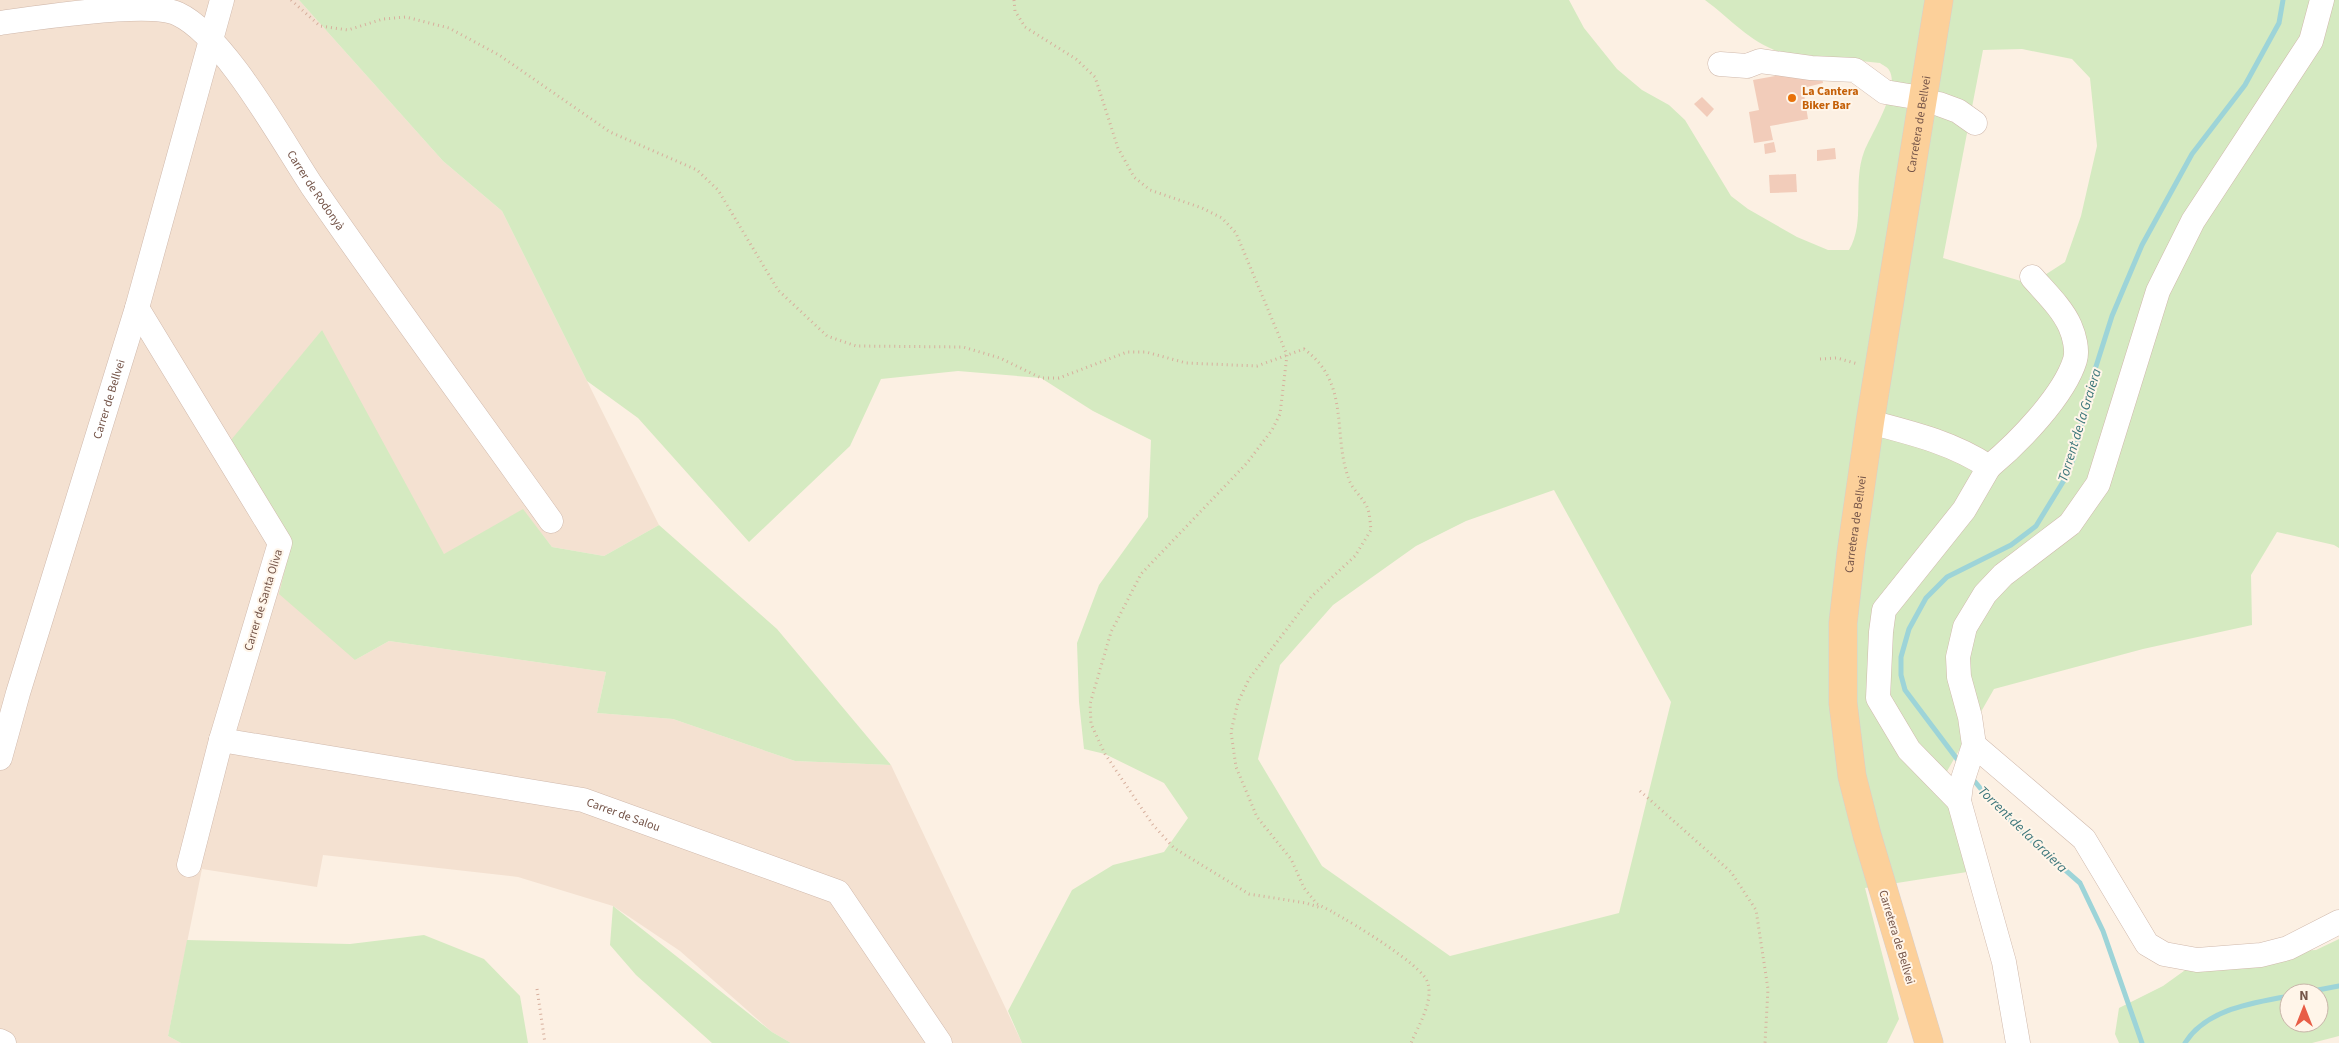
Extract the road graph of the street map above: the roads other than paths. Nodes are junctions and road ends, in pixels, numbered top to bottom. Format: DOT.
graph roads {
  1 [pos="222,0"];
  2 [pos="1939,0"];
  3 [pos="2322,0"];
  4 [pos="0,23"];
  5 [pos="212,39"];
  6 [pos="1720,64"];
  7 [pos="1909,96"];
  8 [pos="1939,104"];
  9 [pos="1975,123"];
  10 [pos="2032,278"];
  11 [pos="137,308"];
  12 [pos="1870,422"];
  13 [pos="1990,467"];
  14 [pos="551,521"];
  15 [pos="221,740"];
  16 [pos="1974,745"];
  17 [pos="0,758"];
  18 [pos="1960,793"];
  19 [pos="189,865"];
  20 [pos="2339,922"];
  21 [pos="0,1041"];
  22 [pos="4,1043"];
  23 [pos="940,1043"];
  24 [pos="1928,1043"];
  25 [pos="2018,1043"];
  1 -- 5 [label="street, Carrer de Bellvei"];
  2 -- 12 [label="main road, Carretera de Bellvei"];
  3 -- 16 [label="street"];
  4 -- 5 [label="street, Carrer de Rodonyà"];
  5 -- 11 [label="street, Carrer de Bellvei"];
  5 -- 14 [label="street, Carrer de Rodonyà"];
  6 -- 7 [label="street"];
  8 -- 9 [label="street"];
  10 -- 13 [label="street"];
  11 -- 15 [label="street, Carrer de Santa Oliva"];
  11 -- 17 [label="street, Carrer de Bellvei"];
  12 -- 13 [label="street"];
  12 -- 24 [label="main road, Carretera de Bellvei"];
  13 -- 18 [label="street"];
  15 -- 19 [label="street, Carrer de Santa Oliva"];
  15 -- 23 [label="street, Carrer de Salou"];
  16 -- 18 [label="street"];
  16 -- 20 [label="street"];
  18 -- 25 [label="street"];
  21 -- 22 [label="street"];
}
